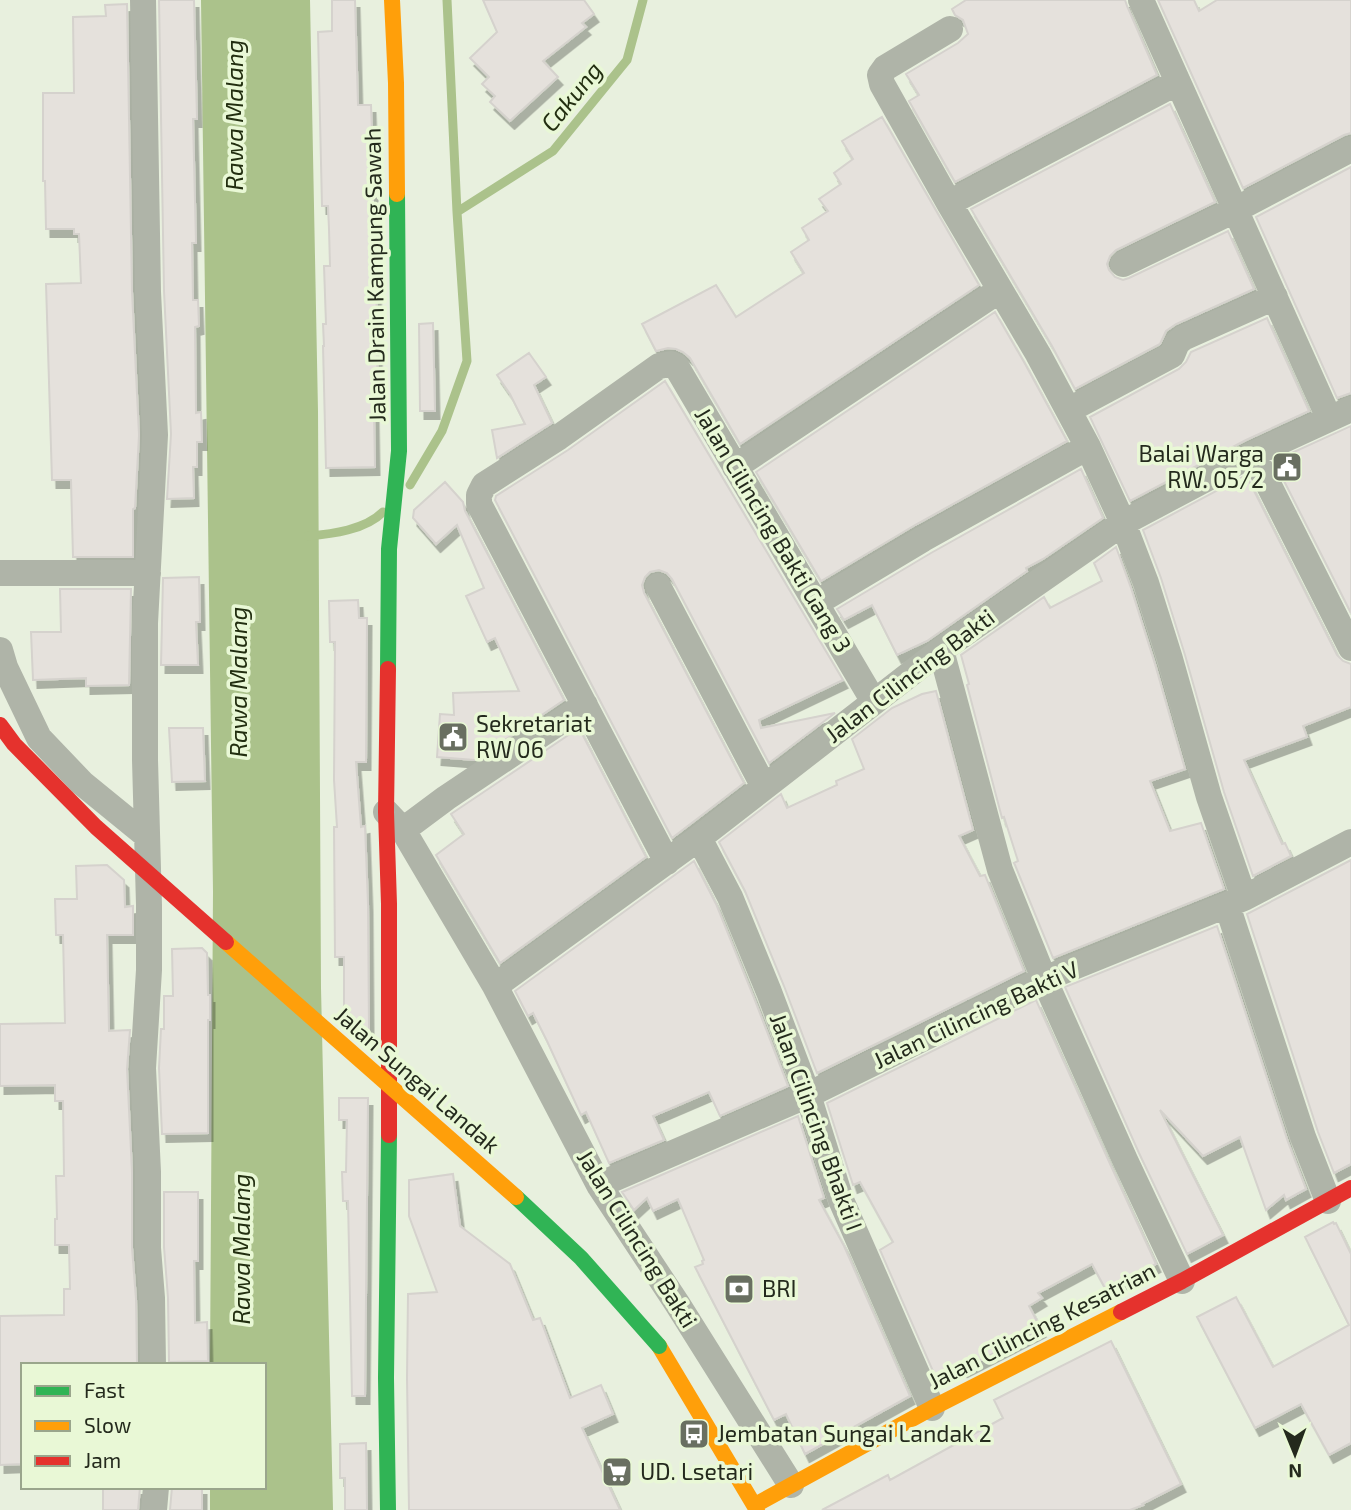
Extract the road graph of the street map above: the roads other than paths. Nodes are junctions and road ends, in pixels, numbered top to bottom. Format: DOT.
graph roads {
  1 [pos="143,0"];
  2 [pos="392,0"];
  3 [pos="1141,0"];
  4 [pos="950,29"];
  5 [pos="1178,82"];
  6 [pos="1351,149"];
  7 [pos="949,203"];
  8 [pos="1235,210"];
  9 [pos="1123,264"];
  10 [pos="1000,290"];
  11 [pos="1275,298"];
  12 [pos="1069,410"];
  13 [pos="1340,413"];
  14 [pos="1088,447"];
  15 [pos="1254,454"];
  16 [pos="735,467"];
  17 [pos="1123,523"];
  18 [pos="0,573"];
  19 [pos="148,573"];
  20 [pos="658,586"];
  21 [pos="816,603"];
  22 [pos="1351,648"];
  23 [pos="0,650"];
  24 [pos="941,650"];
  25 [pos="874,702"];
  26 [pos="585,705"];
  27 [pos="0,725"];
  28 [pos="764,787"];
  29 [pos="395,821"];
  30 [pos="147,836"];
  31 [pos="699,838"];
  32 [pos="1351,842"];
  33 [pos="667,862"];
  34 [pos="1236,902"];
  35 [pos="1044,979"];
  36 [pos="495,986"];
  37 [pos="808,1096"];
  38 [pos="599,1185"];
  39 [pos="1351,1188"];
  40 [pos="1328,1201"];
  41 [pos="1182,1281"];
  42 [pos="153,1363"];
  43 [pos="932,1408"];
  44 [pos="791,1485"];
  45 [pos="156,1489"];
  46 [pos="756,1508"];
  47 [pos="154,1510"];
  48 [pos="388,1510"];
  1 -- 19 [label="street"];
  2 -- 29 [label="street, Jalan Drain Kampung Sawah"];
  3 -- 5 [label="street"];
  4 -- 7 [label="street"];
  5 -- 7 [label="street"];
  5 -- 8 [label="street"];
  6 -- 8 [label="street"];
  7 -- 10 [label="street"];
  8 -- 9 [label="street"];
  8 -- 11 [label="street"];
  10 -- 12 [label="street"];
  10 -- 16 [label="street"];
  11 -- 12 [label="street"];
  11 -- 13 [label="street"];
  12 -- 14 [label="street"];
  13 -- 15 [label="street, Jalan Cilincing Bakti"];
  14 -- 17 [label="street"];
  14 -- 21 [label="street"];
  15 -- 17 [label="street, Jalan Cilincing Bakti"];
  15 -- 22 [label="street"];
  16 -- 21 [label="street, Jalan Cilincing Bakti Gang 3"];
  16 -- 26 [label="street, Jalan Cilincing Bakti Gang 3"];
  17 -- 24 [label="street, Jalan Cilincing Bakti"];
  17 -- 34 [label="street"];
  18 -- 19 [label="street"];
  19 -- 30 [label="street"];
  20 -- 28 [label="street"];
  21 -- 25 [label="street, Jalan Cilincing Bakti Gang 3"];
  23 -- 30 [label="street"];
  24 -- 25 [label="street, Jalan Cilincing Bakti"];
  24 -- 35 [label="street"];
  25 -- 28 [label="street, Jalan Cilincing Bakti"];
  26 -- 29 [label="street"];
  26 -- 33 [label="street"];
  27 -- 46 [label="street, Jalan Sungai Landak, bridge"];
  28 -- 31 [label="street, Jalan Cilincing Bakti"];
  29 -- 36 [label="street, Jalan Cilincing Bakti"];
  29 -- 48 [label="street, Jalan Drain Kampung Sawah"];
  30 -- 42 [label="street"];
  31 -- 33 [label="street, Jalan Cilincing Bakti"];
  31 -- 37 [label="street, Jalan Cilincing Bhakti I"];
  32 -- 34 [label="street, Jalan Cilincing Bakti V"];
  33 -- 36 [label="street, Jalan Cilincing Bakti"];
  34 -- 35 [label="street, Jalan Cilincing Bakti V"];
  34 -- 40 [label="street"];
  35 -- 37 [label="street, Jalan Cilincing Bakti V"];
  35 -- 41 [label="street"];
  36 -- 38 [label="street, Jalan Cilincing Bakti"];
  37 -- 38 [label="street, Jalan Cilincing Bakti V"];
  37 -- 43 [label="street, Jalan Cilincing Bhakti I"];
  38 -- 44 [label="street, Jalan Cilincing Bakti"];
  39 -- 40 [label="street, Jalan Cilincing Kesatrian"];
  40 -- 41 [label="street, Jalan Cilincing Kesatrian"];
  41 -- 43 [label="street, Jalan Cilincing Kesatrian"];
  43 -- 44 [label="street, Jalan Cilincing Kesatrian"];
  44 -- 46 [label="street, Jalan Cilincing Kesatrian"];
  45 -- 47 [label="street"];
}
